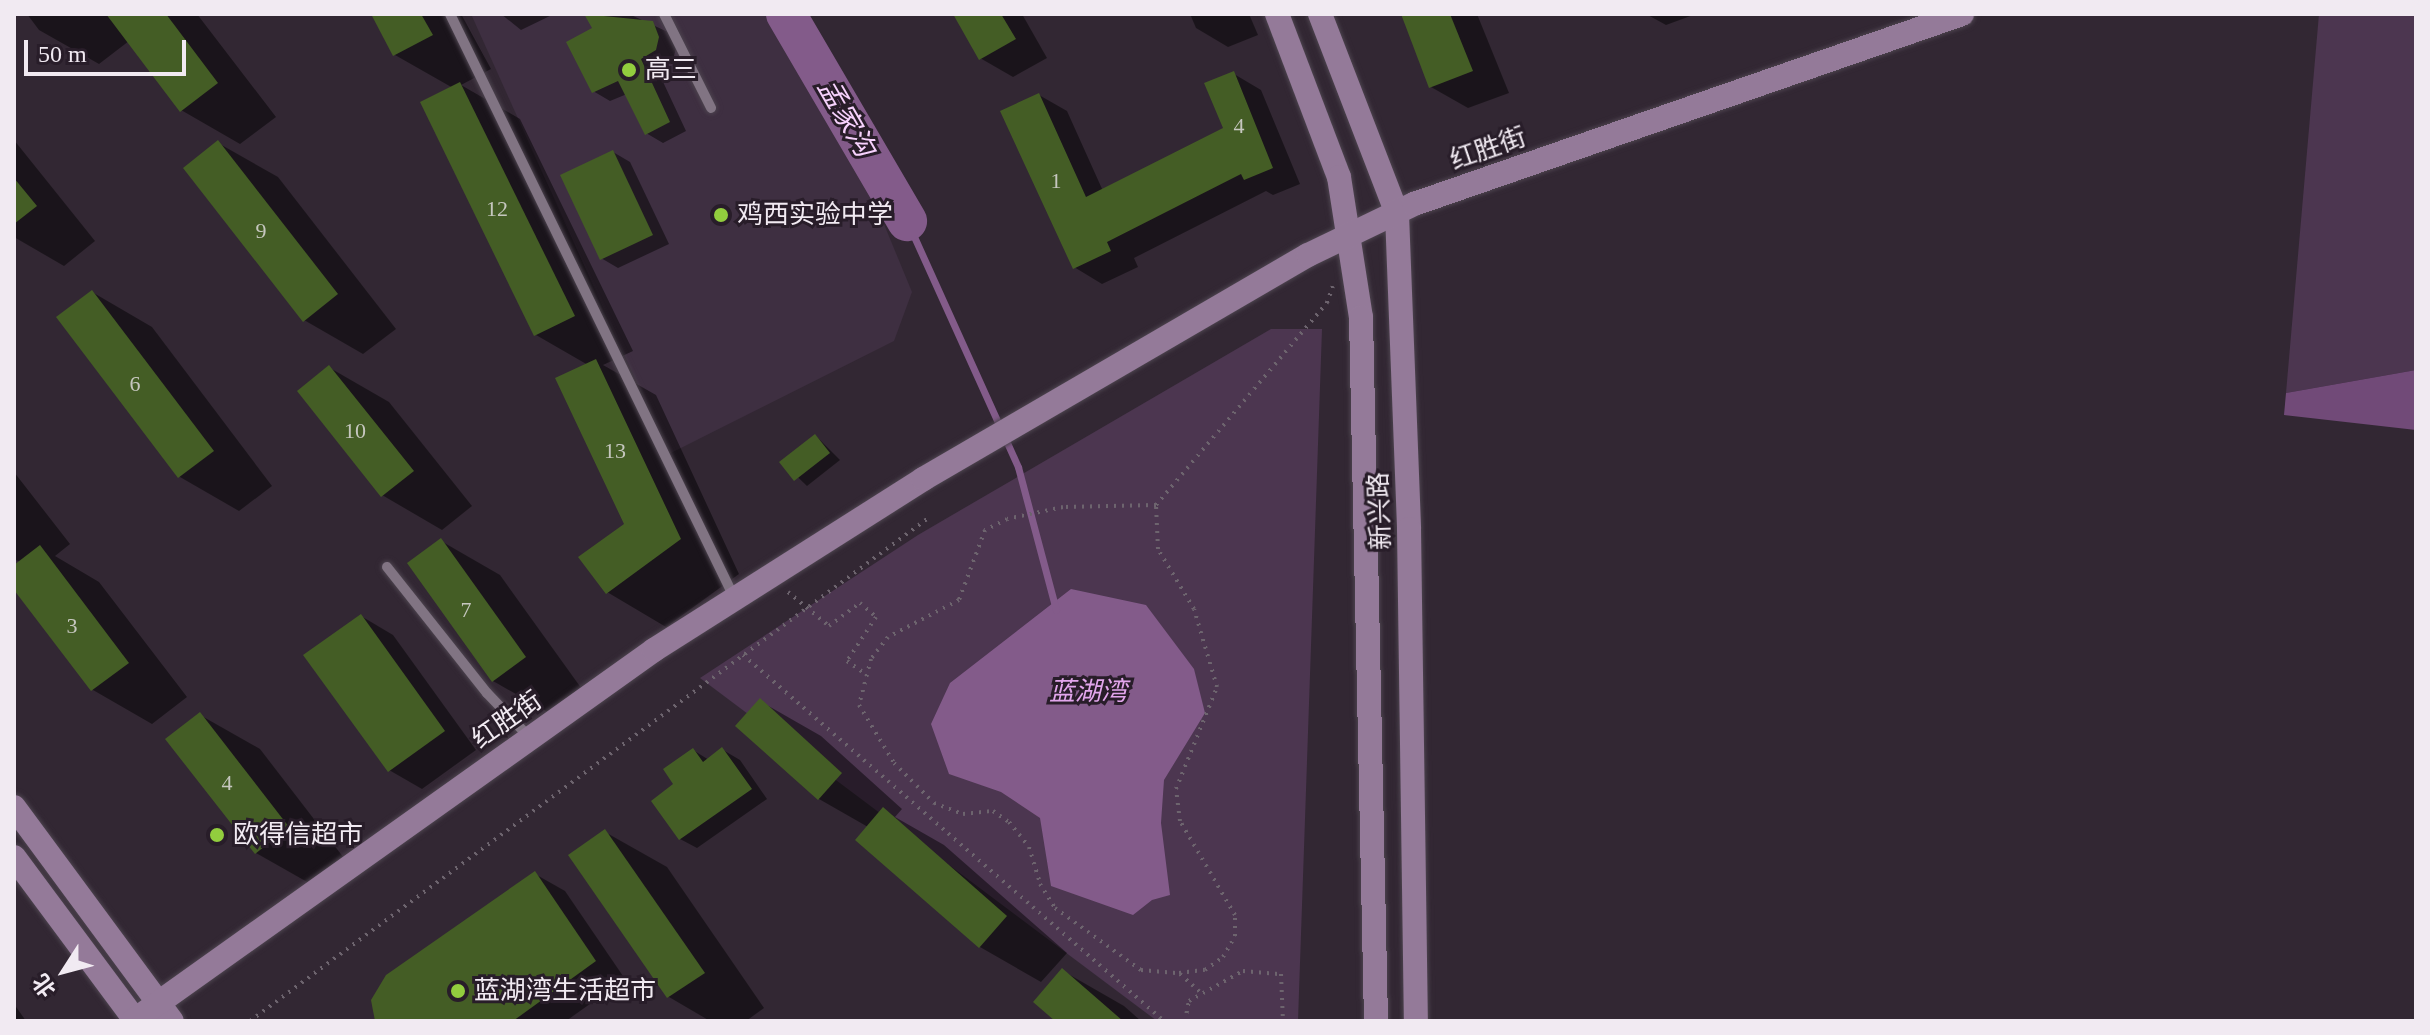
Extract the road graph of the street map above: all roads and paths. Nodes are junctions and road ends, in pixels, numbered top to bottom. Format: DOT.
graph roads {
  1 [pos="450,14"];
  2 [pos="664,14"];
  3 [pos="1277,14"];
  4 [pos="1320,14"];
  5 [pos="1962,14"];
  6 [pos="711,108"];
  7 [pos="1397,214"];
  8 [pos="1351,235"];
  9 [pos="1337,276"];
  10 [pos="1156,505"];
  11 [pos="927,519"];
  12 [pos="387,567"];
  13 [pos="769,577"];
  14 [pos="735,599"];
  15 [pos="807,608"];
  16 [pos="743,655"];
  17 [pos="867,675"];
  18 [pos="530,738"];
  19 [pos="14,807"];
  20 [pos="14,857"];
  21 [pos="1179,973"];
  22 [pos="1202,994"];
  23 [pos="164,1015"];
  24 [pos="134,1020"];
  25 [pos="250,1021"];
  26 [pos="1164,1021"];
  27 [pos="1185,1021"];
  28 [pos="1283,1021"];
  29 [pos="1376,1021"];
  30 [pos="1416,1021"];
  1 -- 14 [label="lane"];
  2 -- 6 [label="lane"];
  3 -- 8 [label="street, 新兴路"];
  4 -- 7 [label="street, 新兴路"];
  5 -- 7 [label="street, 红胜街"];
  7 -- 8 [label="street, 红胜街"];
  7 -- 30 [label="street, 新兴路"];
  8 -- 13 [label="street, 红胜街"];
  8 -- 29 [label="street, 新兴路"];
  9 -- 10 [label="path"];
  10 -- 17 [label="path"];
  10 -- 21 [label="path"];
  11 -- 15 [label="path"];
  12 -- 18 [label="lane"];
  13 -- 14 [label="street, 红胜街"];
  13 -- 15 [label="path"];
  14 -- 18 [label="street, 红胜街"];
  15 -- 16 [label="path"];
  15 -- 17 [label="path"];
  16 -- 25 [label="path"];
  16 -- 26 [label="path"];
  17 -- 21 [label="path"];
  18 -- 23 [label="street, 红胜街"];
  19 -- 23 [label="street"];
  20 -- 24 [label="street"];
  21 -- 22 [label="path"];
  22 -- 27 [label="path"];
  22 -- 28 [label="path"];
  23 -- 24 [label="street, 红胜街"];
}
